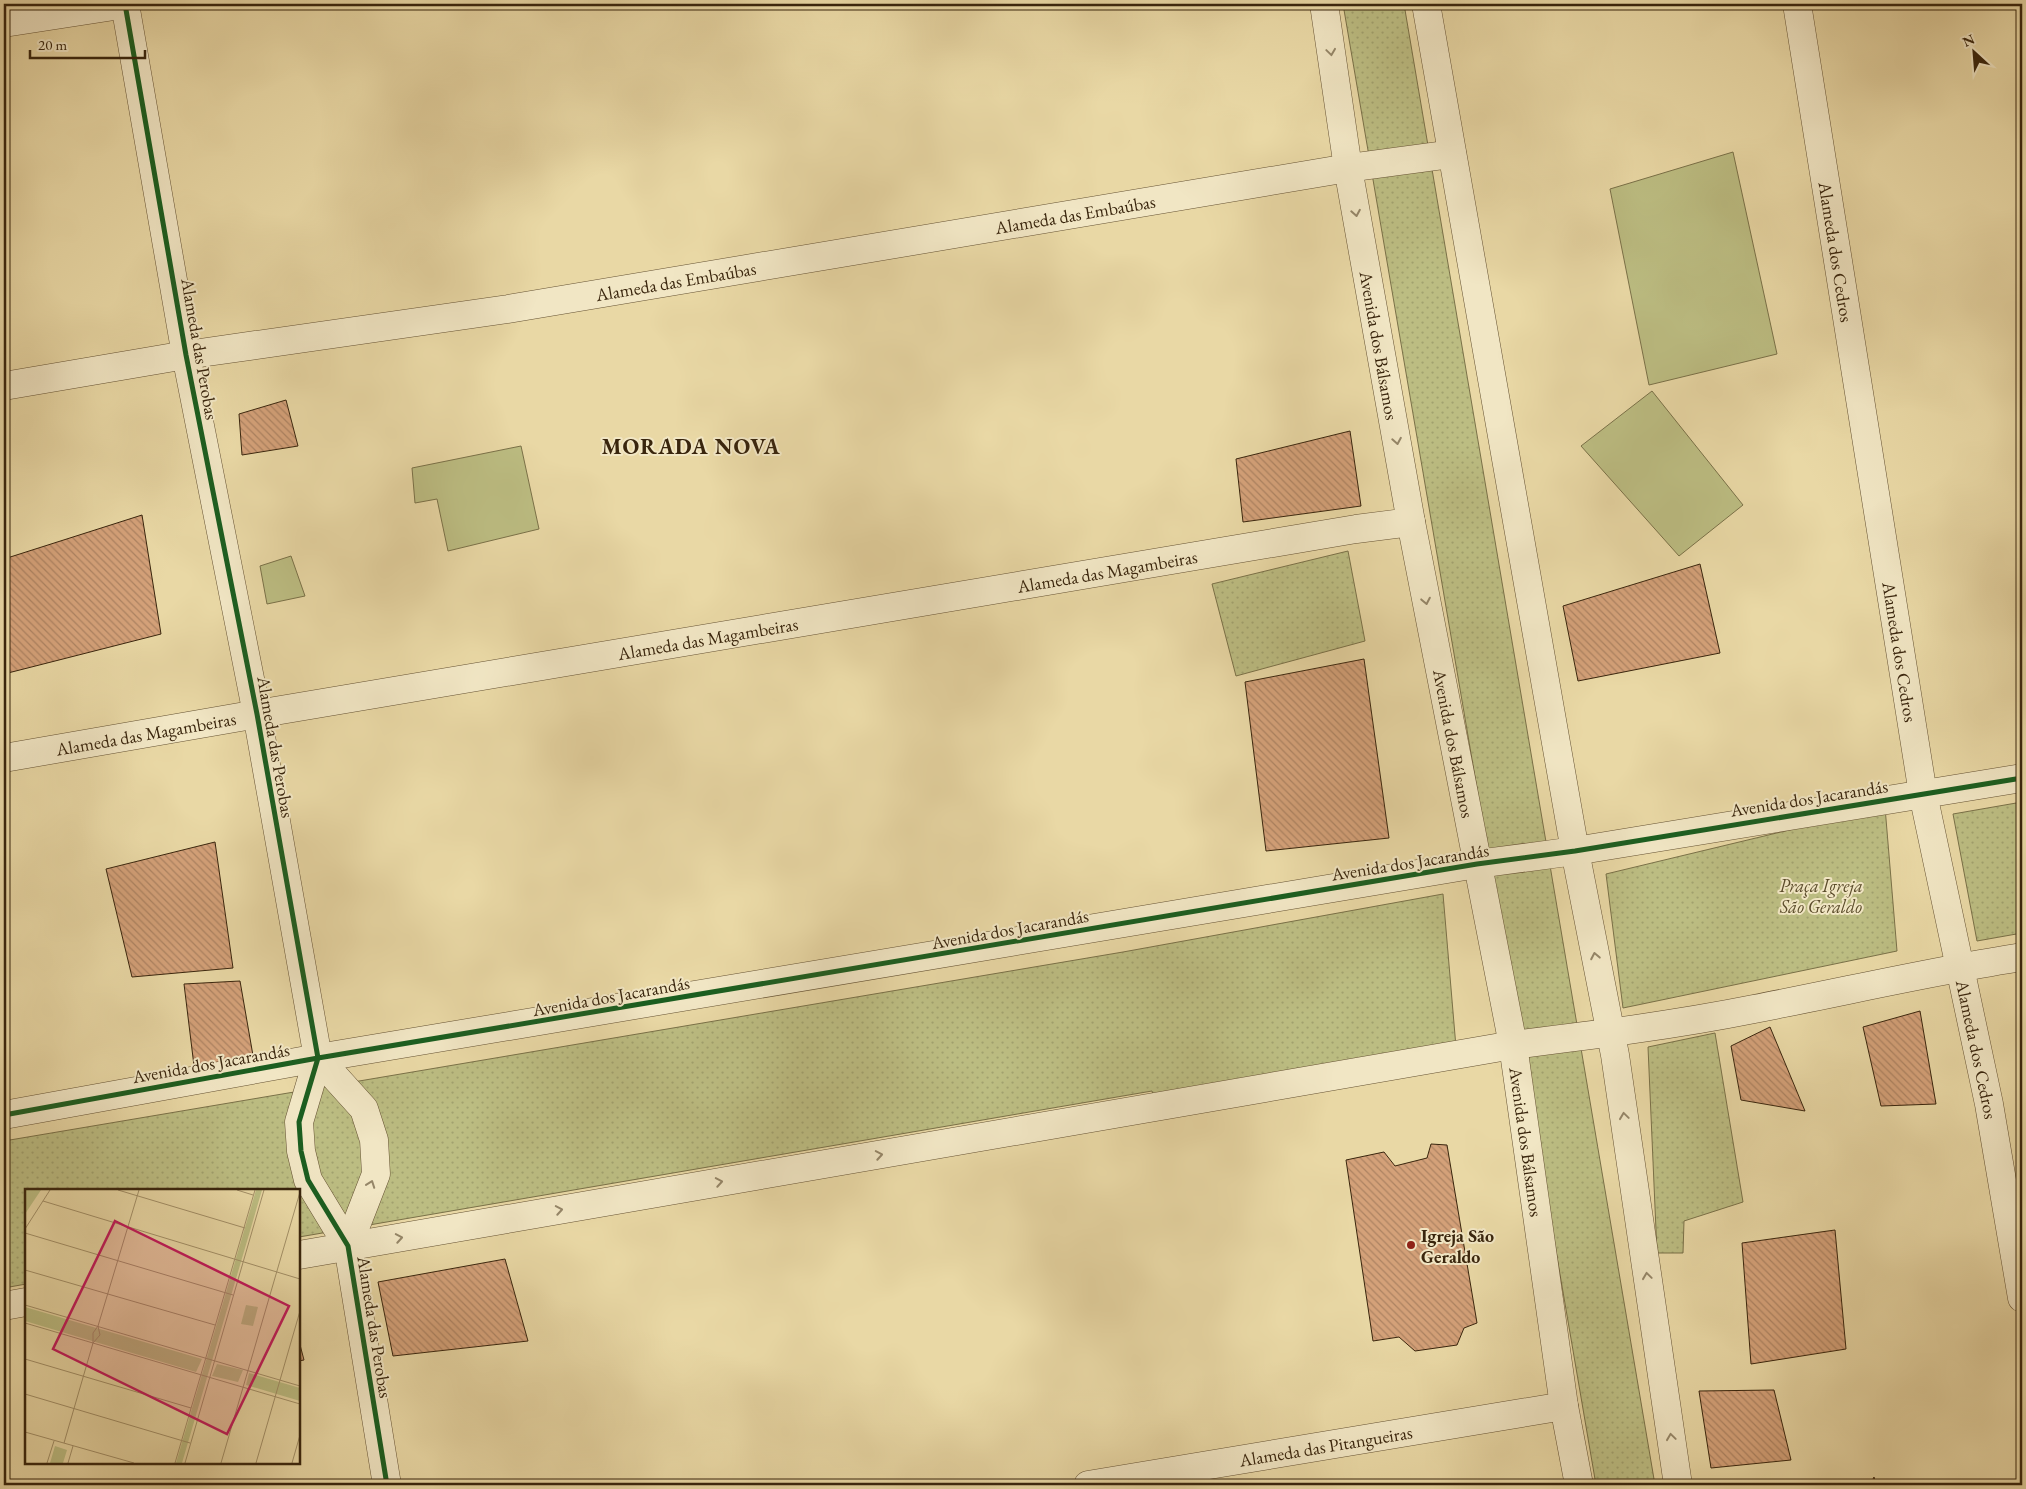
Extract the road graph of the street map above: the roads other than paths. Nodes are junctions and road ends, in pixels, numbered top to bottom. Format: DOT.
graph roads {
  1 [pos="126,4"];
  2 [pos="1324,4"];
  3 [pos="1426,4"];
  4 [pos="1797,4"];
  5 [pos="4,23"];
  6 [pos="1452,154"];
  7 [pos="1348,168"];
  8 [pos="186,355"];
  9 [pos="4,386"];
  10 [pos="1411,522"];
  11 [pos="256,714"];
  12 [pos="4,758"];
  13 [pos="2022,778"];
  14 [pos="1923,794"];
  15 [pos="1575,851"];
  16 [pos="1477,864"];
  17 [pos="2022,957"];
  18 [pos="1960,966"];
  19 [pos="1610,1034"];
  20 [pos="1513,1045"];
  21 [pos="318,1058"];
  22 [pos="4,1115"];
  23 [pos="348,1246"];
  24 [pos="300,1255"];
  25 [pos="2022,1298"];
  26 [pos="25,1302"];
  27 [pos="4,1306"];
  28 [pos="1564,1406"];
  29 [pos="387,1485"];
  30 [pos="1088,1485"];
  31 [pos="1579,1485"];
  32 [pos="1678,1485"];
  1 -- 5 [label="street"];
  1 -- 8 [label="street, Alameda das Perobas"];
  2 -- 7 [label="street, Avenida dos Bálsamos, one-way"];
  3 -- 6 [label="street"];
  4 -- 14 [label="street, Alameda dos Cedros"];
  6 -- 7 [label="street, Alameda das Embaúbas"];
  6 -- 15 [label="street"];
  7 -- 8 [label="street, Alameda das Embaúbas"];
  7 -- 10 [label="street, Avenida dos Bálsamos, one-way"];
  8 -- 9 [label="street, Alameda das Embaúbas"];
  8 -- 11 [label="street, Alameda das Perobas"];
  10 -- 11 [label="street, Alameda das Magambeiras"];
  10 -- 16 [label="street, Avenida dos Bálsamos, one-way"];
  11 -- 12 [label="street, Alameda das Magambeiras"];
  11 -- 21 [label="street, Alameda das Perobas"];
  13 -- 14 [label="street, Avenida dos Jacarandás"];
  14 -- 15 [label="street, Avenida dos Jacarandás"];
  14 -- 18 [label="street, Alameda dos Cedros"];
  15 -- 16 [label="street, Avenida dos Jacarandás"];
  19 -- 15 [label="street, one-way"];
  16 -- 20 [label="street, Avenida dos Bálsamos"];
  16 -- 21 [label="street, Avenida dos Jacarandás"];
  17 -- 18 [label="street"];
  18 -- 19 [label="street"];
  18 -- 25 [label="street, Alameda dos Cedros"];
  19 -- 20 [label="street"];
  32 -- 19 [label="street, one-way"];
  23 -- 20 [label="street, one-way"];
  20 -- 28 [label="street, Avenida dos Bálsamos"];
  21 -- 22 [label="street, Avenida dos Jacarandás"];
  21 -- 23 [label="street, Alameda das Perobas"];
  23 -- 21 [label="street, Alameda das Perobas, one-way"];
  23 -- 24 [label="street"];
  23 -- 29 [label="street, Alameda das Perobas"];
  26 -- 27 [label="street"];
  28 -- 30 [label="street, Alameda das Pitangueiras"];
  28 -- 31 [label="street, Avenida dos Bálsamos"];
}
